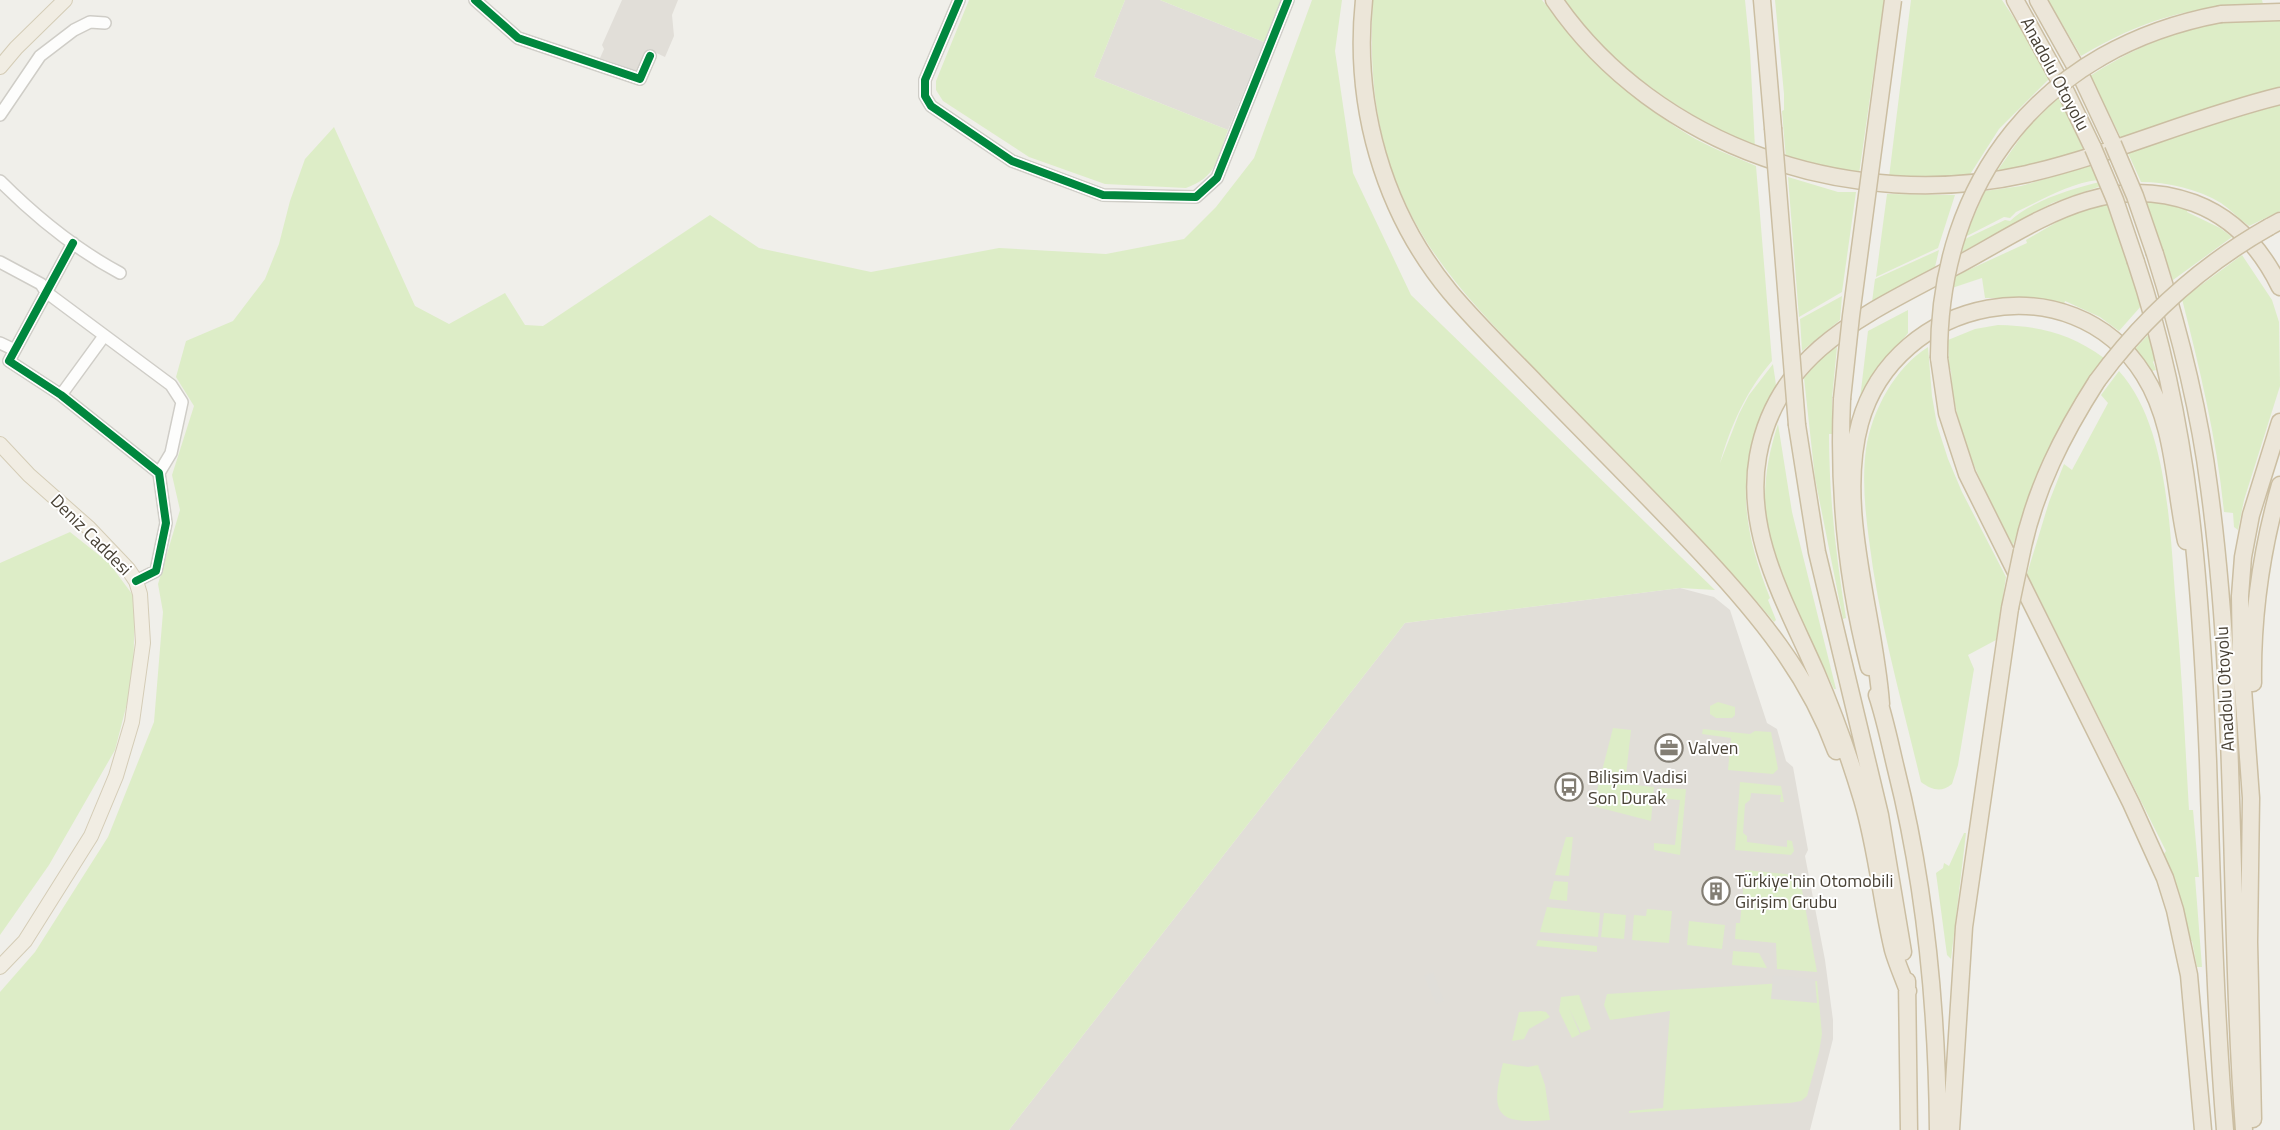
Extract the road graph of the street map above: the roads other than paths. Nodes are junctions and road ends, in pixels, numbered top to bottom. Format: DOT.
graph roads {
  1 [pos="65,0"];
  2 [pos="475,0"];
  3 [pos="959,0"];
  4 [pos="1288,0"];
  5 [pos="1364,0"];
  6 [pos="1554,0"];
  7 [pos="1762,0"];
  8 [pos="1893,0"];
  9 [pos="2016,0"];
  10 [pos="2038,0"];
  11 [pos="2280,12"];
  12 [pos="105,23"];
  13 [pos="650,56"];
  14 [pos="0,68"];
  15 [pos="2280,96"];
  16 [pos="0,114"];
  17 [pos="0,181"];
  18 [pos="2274,224"];
  19 [pos="73,243"];
  20 [pos="0,262"];
  21 [pos="120,273"];
  22 [pos="2280,287"];
  23 [pos="46,292"];
  24 [pos="104,336"];
  25 [pos="0,343"];
  26 [pos="15,350"];
  27 [pos="61,395"];
  28 [pos="2280,422"];
  29 [pos="0,444"];
  30 [pos="159,473"];
  31 [pos="2280,485"];
  32 [pos="2198,575"];
  33 [pos="136,581"];
  34 [pos="1881,704"];
  35 [pos="2251,798"];
  36 [pos="1883,893"];
  37 [pos="0,967"];
  38 [pos="1908,991"];
  39 [pos="1909,1130"];
  40 [pos="1938,1130"];
  41 [pos="1951,1130"];
  42 [pos="2204,1130"];
  43 [pos="2225,1130"];
  44 [pos="2244,1130"];
  45 [pos="2252,1130"];
  1 -- 14 [label="main road"];
  2 -- 13 [label="street"];
  3 -- 4 [label="street"];
  5 -- 36 [label="highway"];
  6 -- 15 [label="highway"];
  7 -- 38 [label="highway, bridge"];
  8 -- 34 [label="highway, bridge"];
  9 -- 32 [label="highway, Anadolu Otoyolu, bridge"];
  10 -- 44 [label="highway, Anadolu Otoyolu, bridge"];
  11 -- 42 [label="highway, bridge"];
  12 -- 16 [label="street"];
  17 -- 19 [label="street"];
  18 -- 41 [label="highway, bridge"];
  19 -- 21 [label="street"];
  19 -- 23 [label="street"];
  20 -- 23 [label="street"];
  22 -- 36 [label="highway"];
  23 -- 24 [label="street"];
  23 -- 26 [label="street"];
  24 -- 27 [label="street"];
  24 -- 30 [label="street"];
  25 -- 26 [label="street"];
  26 -- 27 [label="street"];
  27 -- 30 [label="street"];
  28 -- 35 [label="highway"];
  29 -- 33 [label="main road, Deniz Caddesi"];
  30 -- 33 [label="street"];
  31 -- 35 [label="highway"];
  32 -- 34 [label="highway"];
  32 -- 43 [label="highway, Anadolu Otoyolu"];
  33 -- 37 [label="main road, Deniz Caddesi"];
  34 -- 40 [label="highway"];
  35 -- 45 [label="highway"];
  36 -- 38 [label="highway"];
  38 -- 39 [label="highway"];
}
